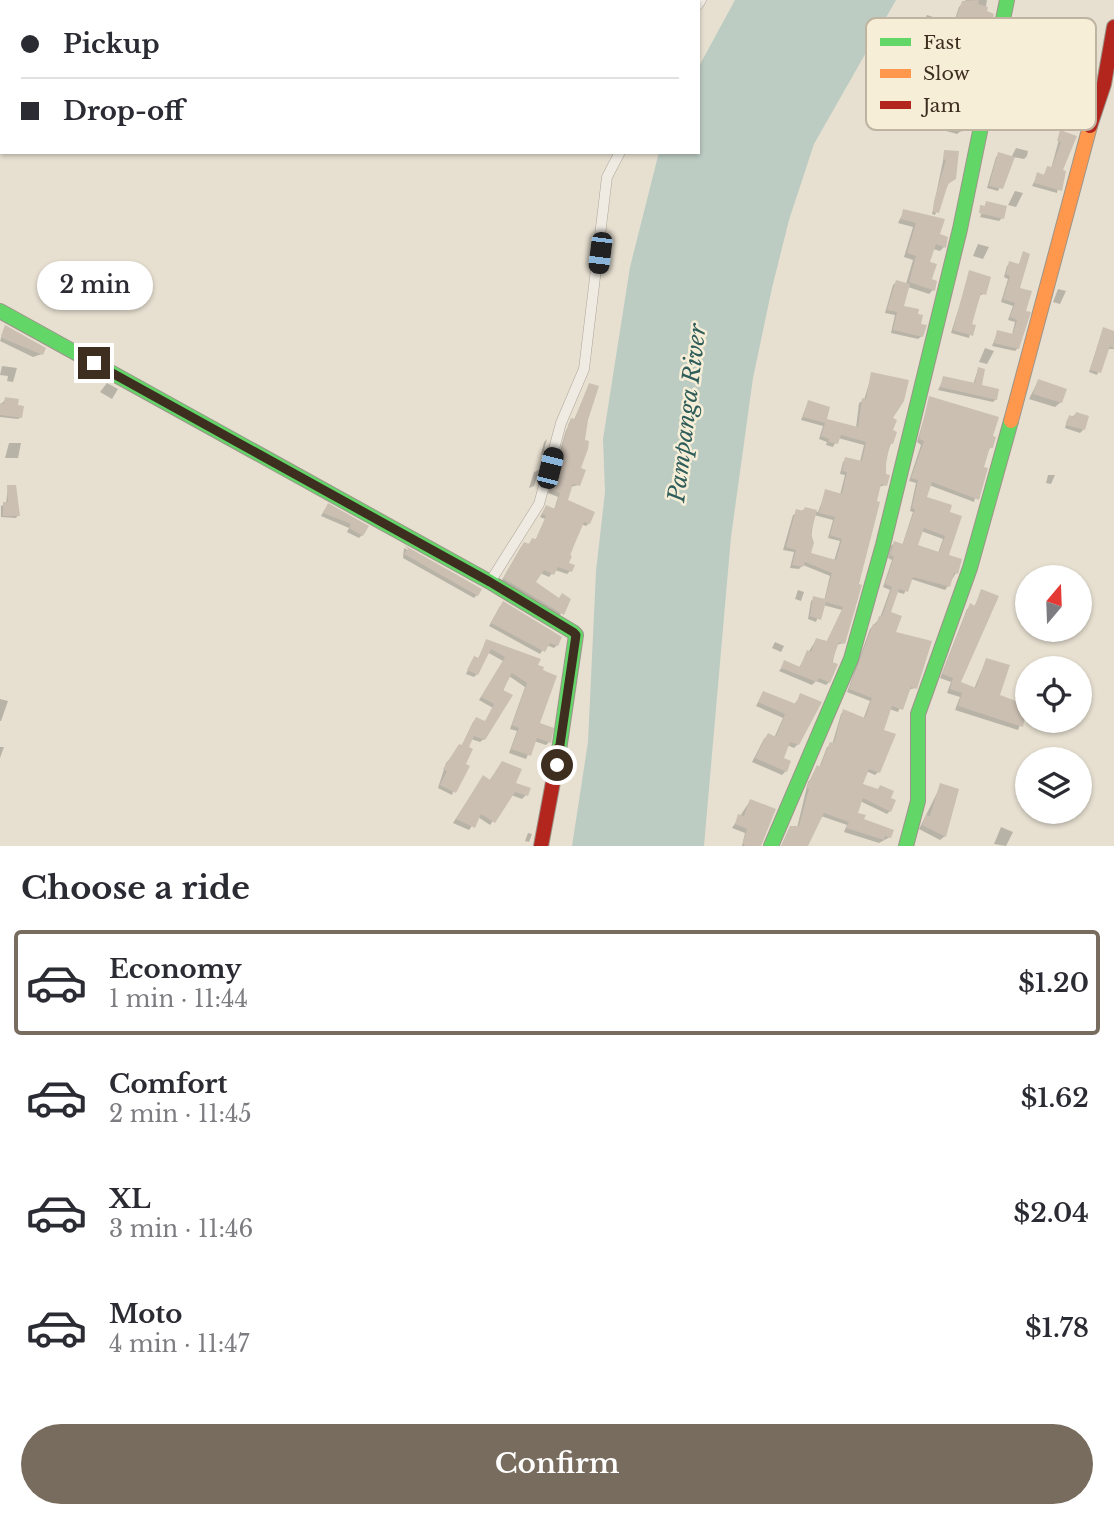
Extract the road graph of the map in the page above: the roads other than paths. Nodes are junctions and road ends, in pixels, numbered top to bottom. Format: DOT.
graph roads {
  1 [pos="1007,0"];
  2 [pos="1003,18"];
  3 [pos="1114,27"];
  4 [pos="1096,108"];
  5 [pos="981,130"];
  6 [pos="1089,130"];
  7 [pos="620,154"];
  8 [pos="0,311"];
  9 [pos="490,582"];
  10 [pos="541,846"];
  11 [pos="771,846"];
  12 [pos="906,846"];
  1 -- 2 [label="street"];
  3 -- 4 [label="street"];
  5 -- 11 [label="street"];
  6 -- 12 [label="street"];
  7 -- 9 [label="street"];
  8 -- 9 [label="street"];
  9 -- 10 [label="street"];
}
